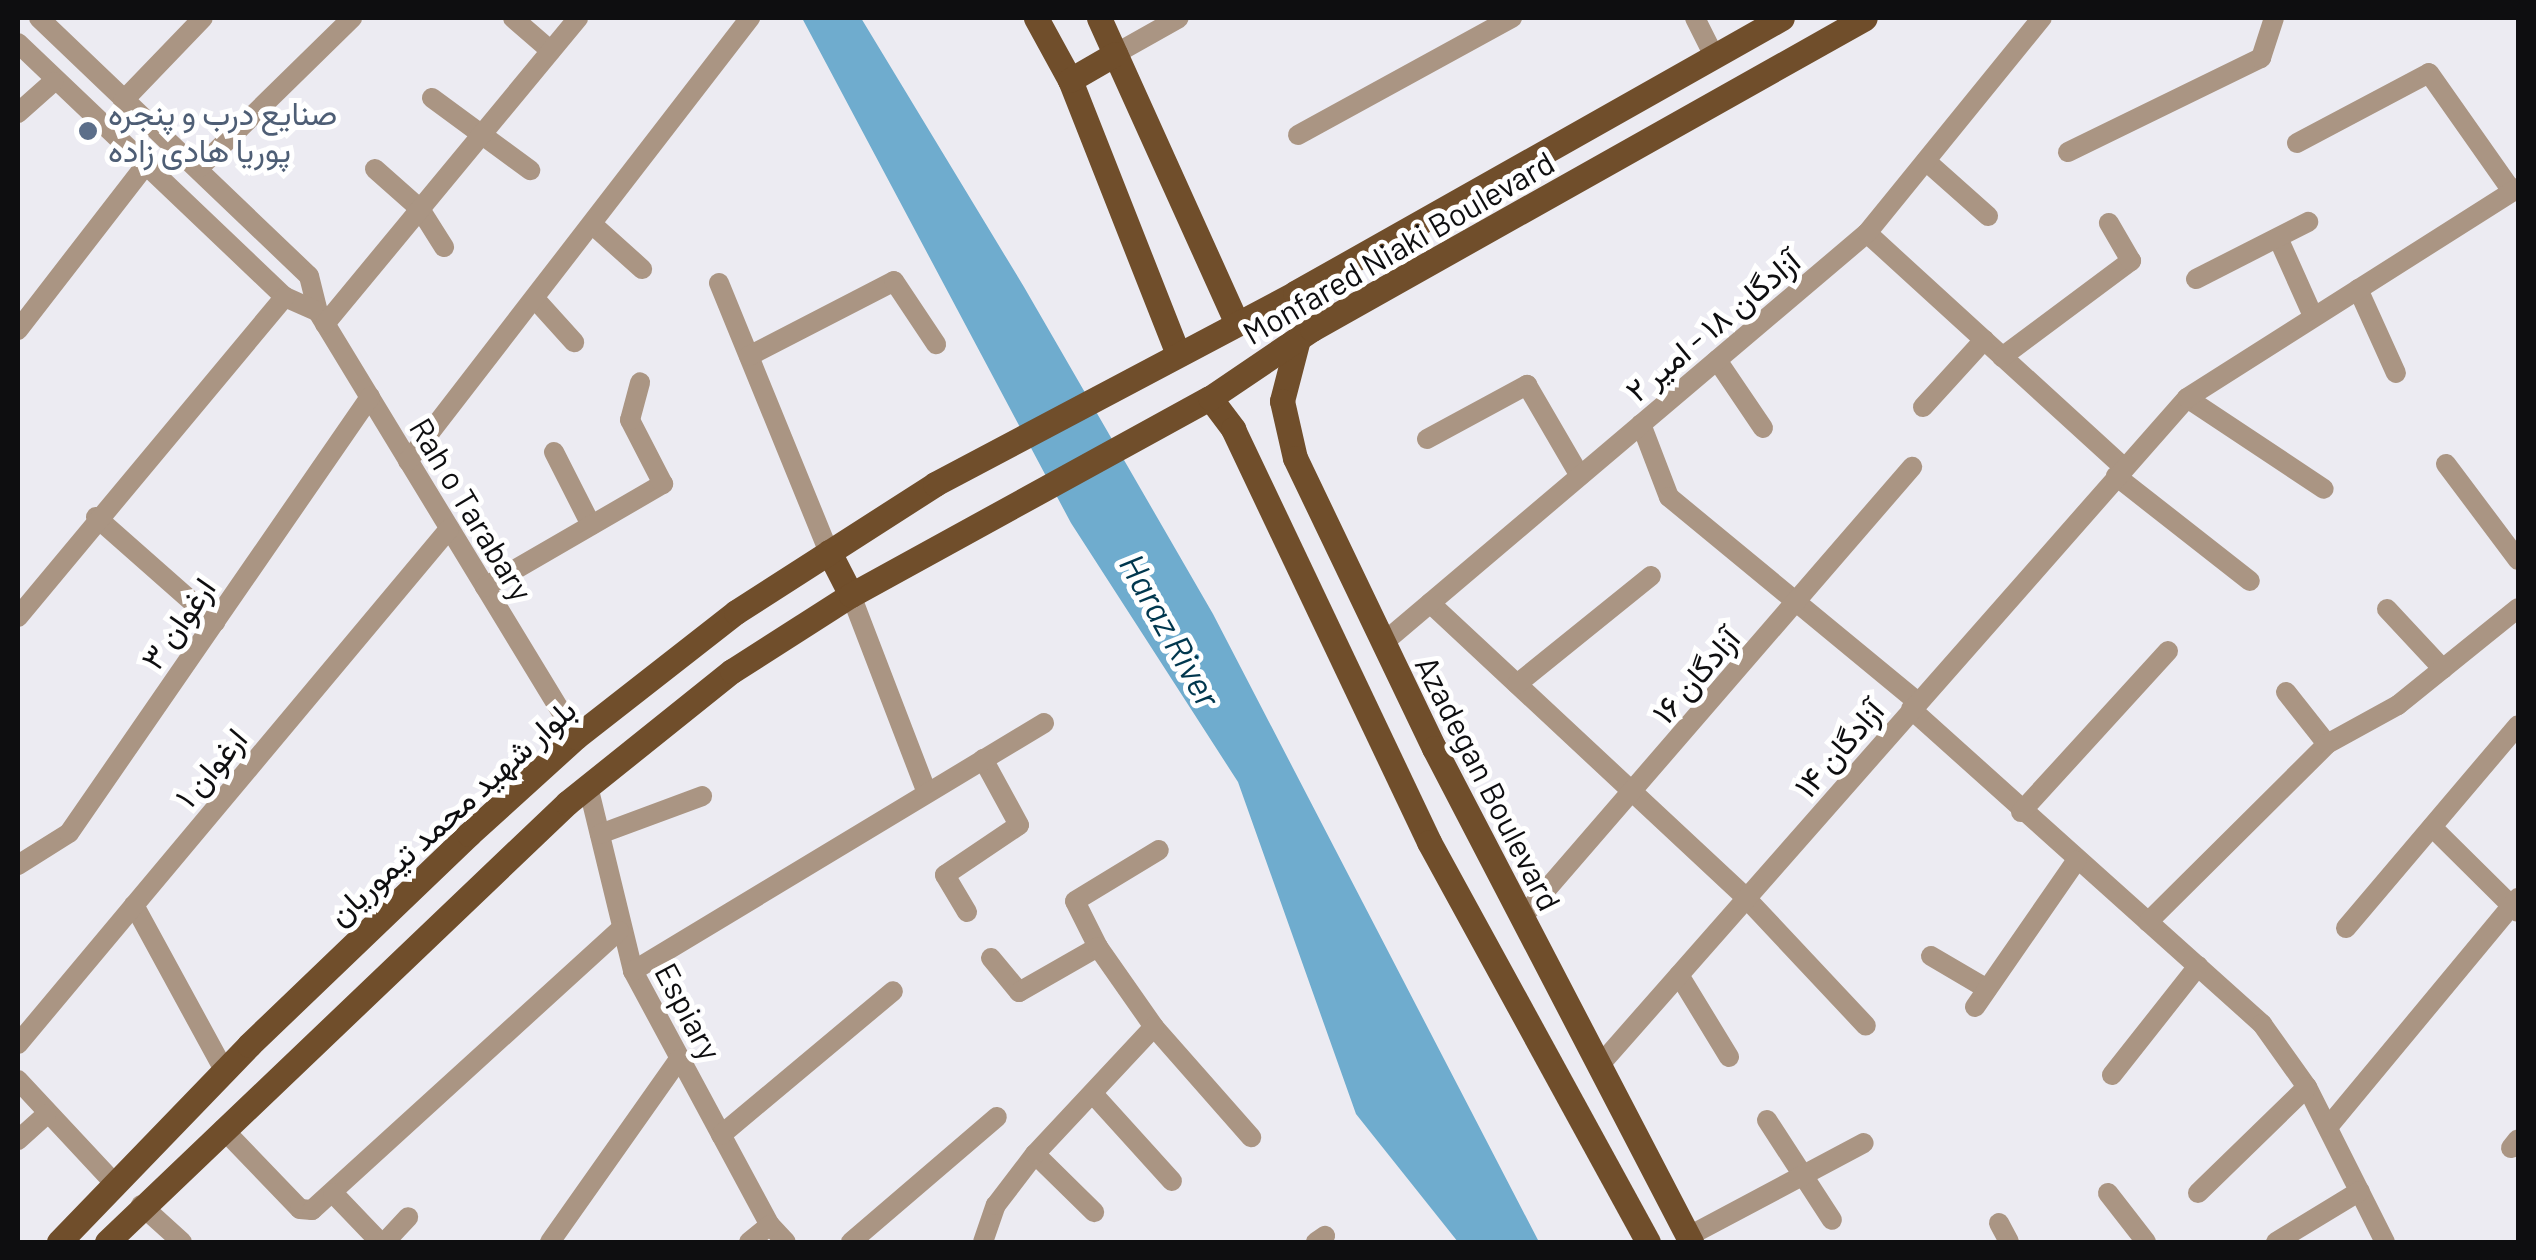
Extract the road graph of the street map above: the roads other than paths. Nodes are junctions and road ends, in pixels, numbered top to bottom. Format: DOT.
graph roads {
  1 [pos="39,18"];
  2 [pos="203,18"];
  3 [pos="352,18"];
  4 [pos="513,18"];
  5 [pos="578,18"];
  6 [pos="750,18"];
  7 [pos="1036,18"];
  8 [pos="1099,18"];
  9 [pos="1179,18"];
  10 [pos="1512,18"];
  11 [pos="1694,18"];
  12 [pos="1782,18"];
  13 [pos="1865,18"];
  14 [pos="2042,18"];
  15 [pos="2274,18"];
  16 [pos="18,43"];
  17 [pos="551,51"];
  18 [pos="1115,54"];
  19 [pos="1714,56"];
  20 [pos="1070,80"];
  21 [pos="53,82"];
  22 [pos="432,98"];
  23 [pos="123,101"];
  24 [pos="18,113"];
  25 [pos="482,135"];
  26 [pos="1298,135"];
  27 [pos="1572,137"];
  28 [pos="2297,143"];
  29 [pos="2068,152"];
  30 [pos="1926,161"];
  31 [pos="148,162"];
  32 [pos="200,167"];
  33 [pos="374,170"];
  34 [pos="530,170"];
  35 [pos="1511,171"];
  36 [pos="1592,172"];
  37 [pos="2515,189"];
  38 [pos="1527,208"];
  39 [pos="420,209"];
  40 [pos="1988,216"];
  41 [pos="2109,222"];
  42 [pos="2308,222"];
  43 [pos="593,224"];
  44 [pos="1867,233"];
  45 [pos="2279,240"];
  46 [pos="444,247"];
  47 [pos="642,269"];
  48 [pos="2196,280"];
  49 [pos="719,284"];
  50 [pos="2358,289"];
  51 [pos="285,296"];
  52 [pos="536,300"];
  53 [pos="2313,316"];
  54 [pos="321,318"];
  55 [pos="1237,323"];
  56 [pos="18,330"];
  57 [pos="1298,339"];
  58 [pos="1984,340"];
  59 [pos="574,342"];
  60 [pos="936,344"];
  61 [pos="1178,354"];
  62 [pos="748,356"];
  63 [pos="2002,357"];
  64 [pos="1717,360"];
  65 [pos="2396,374"];
  66 [pos="640,382"];
  67 [pos="370,398"];
  68 [pos="1210,398"];
  69 [pos="2188,398"];
  70 [pos="1923,408"];
  71 [pos="1642,424"];
  72 [pos="1764,428"];
  73 [pos="1427,439"];
  74 [pos="554,452"];
  75 [pos="408,461"];
  76 [pos="2446,464"];
  77 [pos="1912,467"];
  78 [pos="2120,472"];
  79 [pos="1580,476"];
  80 [pos="935,484"];
  81 [pos="2324,488"];
  82 [pos="96,517"];
  83 [pos="591,525"];
  84 [pos="449,528"];
  85 [pos="830,552"];
  86 [pos="2518,560"];
  87 [pos="797,573"];
  88 [pos="1651,576"];
  89 [pos="2250,581"];
  90 [pos="485,587"];
  91 [pos="851,595"];
  92 [pos="1430,602"];
  93 [pos="1798,603"];
  94 [pos="2518,608"];
  95 [pos="2387,609"];
  96 [pos="18,617"];
  97 [pos="815,617"];
  98 [pos="215,622"];
  99 [pos="1383,643"];
  100 [pos="2168,651"];
  101 [pos="2443,669"];
  102 [pos="1517,684"];
  103 [pos="2286,692"];
  104 [pos="1915,706"];
  105 [pos="1044,723"];
  106 [pos="2518,725"];
  107 [pos="576,737"];
  108 [pos="2326,744"];
  109 [pos="983,759"];
  110 [pos="1442,764"];
  111 [pos="588,786"];
  112 [pos="1404,789"];
  113 [pos="1632,792"];
  114 [pos="927,793"];
  115 [pos="702,796"];
  116 [pos="2021,812"];
  117 [pos="2432,827"];
  118 [pos="600,834"];
  119 [pos="1159,850"];
  120 [pos="2076,861"];
  121 [pos="18,865"];
  122 [pos="1746,898"];
  123 [pos="134,904"];
  124 [pos="2516,906"];
  125 [pos="967,912"];
  126 [pos="1520,919"];
  127 [pos="2148,922"];
  128 [pos="2346,928"];
  129 [pos="618,932"];
  130 [pos="1098,947"];
  131 [pos="1931,956"];
  132 [pos="990,958"];
  133 [pos="2198,966"];
  134 [pos="633,971"];
  135 [pos="1679,975"];
  136 [pos="893,991"];
  137 [pos="303,992"];
  138 [pos="334,1021"];
  139 [pos="1866,1026"];
  140 [pos="1154,1027"];
  141 [pos="18,1044"];
  142 [pos="249,1045"];
  143 [pos="1729,1058"];
  144 [pos="679,1059"];
  145 [pos="1598,1067"];
  146 [pos="224,1070"];
  147 [pos="2112,1074"];
  148 [pos="274,1078"];
  149 [pos="18,1080"];
  150 [pos="2306,1087"];
  151 [pos="1094,1095"];
  152 [pos="46,1115"];
  153 [pos="998,1117"];
  154 [pos="1767,1120"];
  155 [pos="2328,1127"];
  156 [pos="223,1130"];
  157 [pos="721,1136"];
  158 [pos="1252,1137"];
  159 [pos="18,1140"];
  160 [pos="1864,1143"];
  161 [pos="1035,1154"];
  162 [pos="1803,1175"];
  163 [pos="1172,1180"];
  164 [pos="113,1182"];
  165 [pos="2360,1191"];
  166 [pos="332,1193"];
  167 [pos="2108,1193"];
  168 [pos="2198,1194"];
  169 [pos="141,1204"];
  170 [pos="1094,1212"];
  171 [pos="408,1217"];
  172 [pos="1832,1220"];
  173 [pos="770,1225"];
  174 [pos="988,1239"];
  175 [pos="1689,1240"];
  176 [pos="58,1242"];
  177 [pos="107,1242"];
  178 [pos="182,1242"];
  179 [pos="383,1242"];
  180 [pos="550,1242"];
  181 [pos="749,1242"];
  182 [pos="786,1242"];
  183 [pos="851,1242"];
  184 [pos="1648,1242"];
  185 [pos="2146,1242"];
  186 [pos="2276,1242"];
  187 [pos="2385,1242"];
  1 -- 23 [label="street, Rah o Tarabary"];
  2 -- 23 [label="street"];
  3 -- 32 [label="street"];
  4 -- 17 [label="street"];
  5 -- 17 [label="street"];
  6 -- 43 [label="street"];
  7 -- 20 [label="main road"];
  8 -- 18 [label="main road"];
  9 -- 18 [label="street"];
  10 -- 26 [label="street"];
  11 -- 19 [label="street"];
  12 -- 19 [label="main road, Monfared Niaki Boulevard"];
  13 -- 36 [label="main road, Monfared Niaki Boulevard"];
  14 -- 30 [label="street, آزادگان ۱۸ - امیر ۲"];
  15 -- 29 [label="street"];
  16 -- 21 [label="street"];
  17 -- 25 [label="street"];
  18 -- 20 [label="main road"];
  18 -- 55 [label="main road"];
  19 -- 27 [label="main road, Monfared Niaki Boulevard"];
  20 -- 61 [label="main road"];
  21 -- 24 [label="street"];
  21 -- 31 [label="street"];
  22 -- 25 [label="street"];
  23 -- 32 [label="street, Rah o Tarabary"];
  25 -- 34 [label="street"];
  25 -- 39 [label="street"];
  27 -- 35 [label="main road, Monfared Niaki Boulevard"];
  27 -- 36 [label="main road"];
  28 -- 37 [label="street"];
  30 -- 40 [label="street"];
  30 -- 44 [label="street, آزادگان ۱۸ - امیر ۲"];
  31 -- 51 [label="street"];
  31 -- 56 [label="street"];
  32 -- 54 [label="street, Rah o Tarabary"];
  33 -- 39 [label="street"];
  35 -- 38 [label="main road"];
  35 -- 55 [label="main road, Monfared Niaki Boulevard"];
  36 -- 38 [label="main road, Monfared Niaki Boulevard"];
  37 -- 50 [label="street, آزادگان ۱۴"];
  38 -- 57 [label="main road, Monfared Niaki Boulevard"];
  39 -- 46 [label="street"];
  39 -- 54 [label="street"];
  41 -- 63 [label="street"];
  42 -- 45 [label="street"];
  43 -- 47 [label="street"];
  43 -- 52 [label="street"];
  44 -- 58 [label="street"];
  44 -- 64 [label="street, آزادگان ۱۸ - امیر ۲"];
  45 -- 48 [label="street"];
  45 -- 53 [label="street"];
  49 -- 62 [label="street"];
  50 -- 53 [label="street, آزادگان ۱۴"];
  50 -- 65 [label="street"];
  51 -- 54 [label="street"];
  51 -- 82 [label="street"];
  52 -- 59 [label="street"];
  52 -- 75 [label="street"];
  53 -- 69 [label="street, آزادگان ۱۴"];
  54 -- 67 [label="street, Rah o Tarabary"];
  55 -- 61 [label="main road, Monfared Niaki Boulevard"];
  57 -- 68 [label="main road, Monfared Niaki Boulevard"];
  57 -- 99 [label="main road, Azadegan Boulevard"];
  58 -- 63 [label="street"];
  58 -- 70 [label="street"];
  60 -- 62 [label="street"];
  61 -- 80 [label="main road, Monfared Niaki Boulevard"];
  62 -- 85 [label="street"];
  63 -- 78 [label="street"];
  64 -- 71 [label="street, آزادگان ۱۸ - امیر ۲"];
  64 -- 72 [label="street"];
  66 -- 83 [label="street"];
  67 -- 75 [label="street, Rah o Tarabary"];
  67 -- 98 [label="street, ارغوان ۳"];
  68 -- 91 [label="main road, Monfared Niaki Boulevard"];
  68 -- 112 [label="main road"];
  69 -- 78 [label="street, آزادگان ۱۴"];
  69 -- 81 [label="street"];
  71 -- 79 [label="street, آزادگان ۱۸ - امیر ۲"];
  71 -- 93 [label="street"];
  73 -- 79 [label="street"];
  74 -- 83 [label="street"];
  75 -- 84 [label="street, Rah o Tarabary"];
  76 -- 86 [label="street"];
  77 -- 93 [label="street, آزادگان ۱۶"];
  78 -- 89 [label="street"];
  78 -- 104 [label="street, آزادگان ۱۴"];
  79 -- 92 [label="street, آزادگان ۱۸ - امیر ۲"];
  80 -- 85 [label="main road, بلوار شهید محمد تیموریان"];
  82 -- 96 [label="street"];
  82 -- 98 [label="street"];
  83 -- 90 [label="street"];
  84 -- 90 [label="street, Rah o Tarabary"];
  84 -- 123 [label="street, ارغوان ۱"];
  85 -- 87 [label="main road, بلوار شهید محمد تیموریان"];
  85 -- 91 [label="main road"];
  87 -- 97 [label="main road"];
  87 -- 107 [label="main road, بلوار شهید محمد تیموریان"];
  88 -- 102 [label="street"];
  90 -- 107 [label="street, Rah o Tarabary"];
  91 -- 97 [label="main road"];
  91 -- 114 [label="street"];
  92 -- 99 [label="street, آزادگان ۱۸ - امیر ۲"];
  92 -- 102 [label="street"];
  93 -- 104 [label="street"];
  93 -- 113 [label="street, آزادگان ۱۶"];
  94 -- 101 [label="street"];
  95 -- 101 [label="street"];
  97 -- 111 [label="main road"];
  98 -- 121 [label="street, ارغوان ۳"];
  99 -- 110 [label="main road, Azadegan Boulevard"];
  100 -- 116 [label="street"];
  101 -- 108 [label="street"];
  102 -- 113 [label="street"];
  103 -- 108 [label="street"];
  104 -- 116 [label="street"];
  104 -- 122 [label="street, آزادگان ۱۴"];
  105 -- 109 [label="street"];
  106 -- 117 [label="street"];
  107 -- 137 [label="main road, بلوار شهید محمد تیموریان"];
  108 -- 127 [label="street"];
  109 -- 114 [label="street"];
  109 -- 125 [label="street"];
  110 -- 112 [label="main road"];
  110 -- 126 [label="main road, Azadegan Boulevard"];
  111 -- 118 [label="street, Espiary"];
  111 -- 138 [label="main road"];
  112 -- 184 [label="main road"];
  113 -- 122 [label="street"];
  113 -- 126 [label="street, آزادگان ۱۶"];
  114 -- 134 [label="street"];
  115 -- 118 [label="street"];
  116 -- 120 [label="street"];
  117 -- 124 [label="street"];
  117 -- 128 [label="street"];
  118 -- 129 [label="street, Espiary"];
  119 -- 130 [label="street"];
  120 -- 127 [label="street"];
  120 -- 131 [label="street"];
  122 -- 135 [label="street, آزادگان ۱۴"];
  122 -- 139 [label="street"];
  123 -- 141 [label="street, ارغوان ۱"];
  123 -- 146 [label="street"];
  124 -- 155 [label="street"];
  126 -- 145 [label="main road, Azadegan Boulevard"];
  127 -- 133 [label="street"];
  129 -- 134 [label="street, Espiary"];
  129 -- 166 [label="street"];
  130 -- 132 [label="street"];
  130 -- 140 [label="street"];
  133 -- 147 [label="street"];
  133 -- 150 [label="street"];
  134 -- 144 [label="street, Espiary"];
  135 -- 143 [label="street"];
  135 -- 145 [label="street, آزادگان ۱۴"];
  136 -- 157 [label="street"];
  137 -- 138 [label="main road"];
  137 -- 142 [label="main road, بلوار شهید محمد تیموریان"];
  138 -- 148 [label="main road"];
  140 -- 151 [label="street"];
  140 -- 158 [label="street"];
  142 -- 146 [label="main road, بلوار شهید محمد تیموریان"];
  142 -- 148 [label="main road"];
  144 -- 157 [label="street, Espiary"];
  144 -- 180 [label="street"];
  145 -- 175 [label="main road, Azadegan Boulevard"];
  146 -- 164 [label="main road, بلوار شهید محمد تیموریان"];
  148 -- 156 [label="main road"];
  149 -- 152 [label="street"];
  150 -- 155 [label="street"];
  150 -- 168 [label="street"];
  151 -- 161 [label="street"];
  151 -- 163 [label="street"];
  152 -- 159 [label="street"];
  152 -- 164 [label="street"];
  153 -- 183 [label="street"];
  154 -- 162 [label="street"];
  155 -- 165 [label="street"];
  156 -- 166 [label="street"];
  156 -- 169 [label="main road"];
  157 -- 173 [label="street, Espiary"];
  160 -- 162 [label="street"];
  161 -- 170 [label="street"];
  161 -- 174 [label="street"];
  162 -- 172 [label="street"];
  162 -- 175 [label="street"];
  164 -- 176 [label="main road, بلوار شهید محمد تیموریان"];
  165 -- 186 [label="street"];
  165 -- 187 [label="street"];
  166 -- 179 [label="street"];
  167 -- 185 [label="street"];
  169 -- 177 [label="main road"];
  169 -- 178 [label="street"];
  171 -- 179 [label="street"];
  173 -- 181 [label="street"];
  173 -- 182 [label="street, Espiary"];
}
